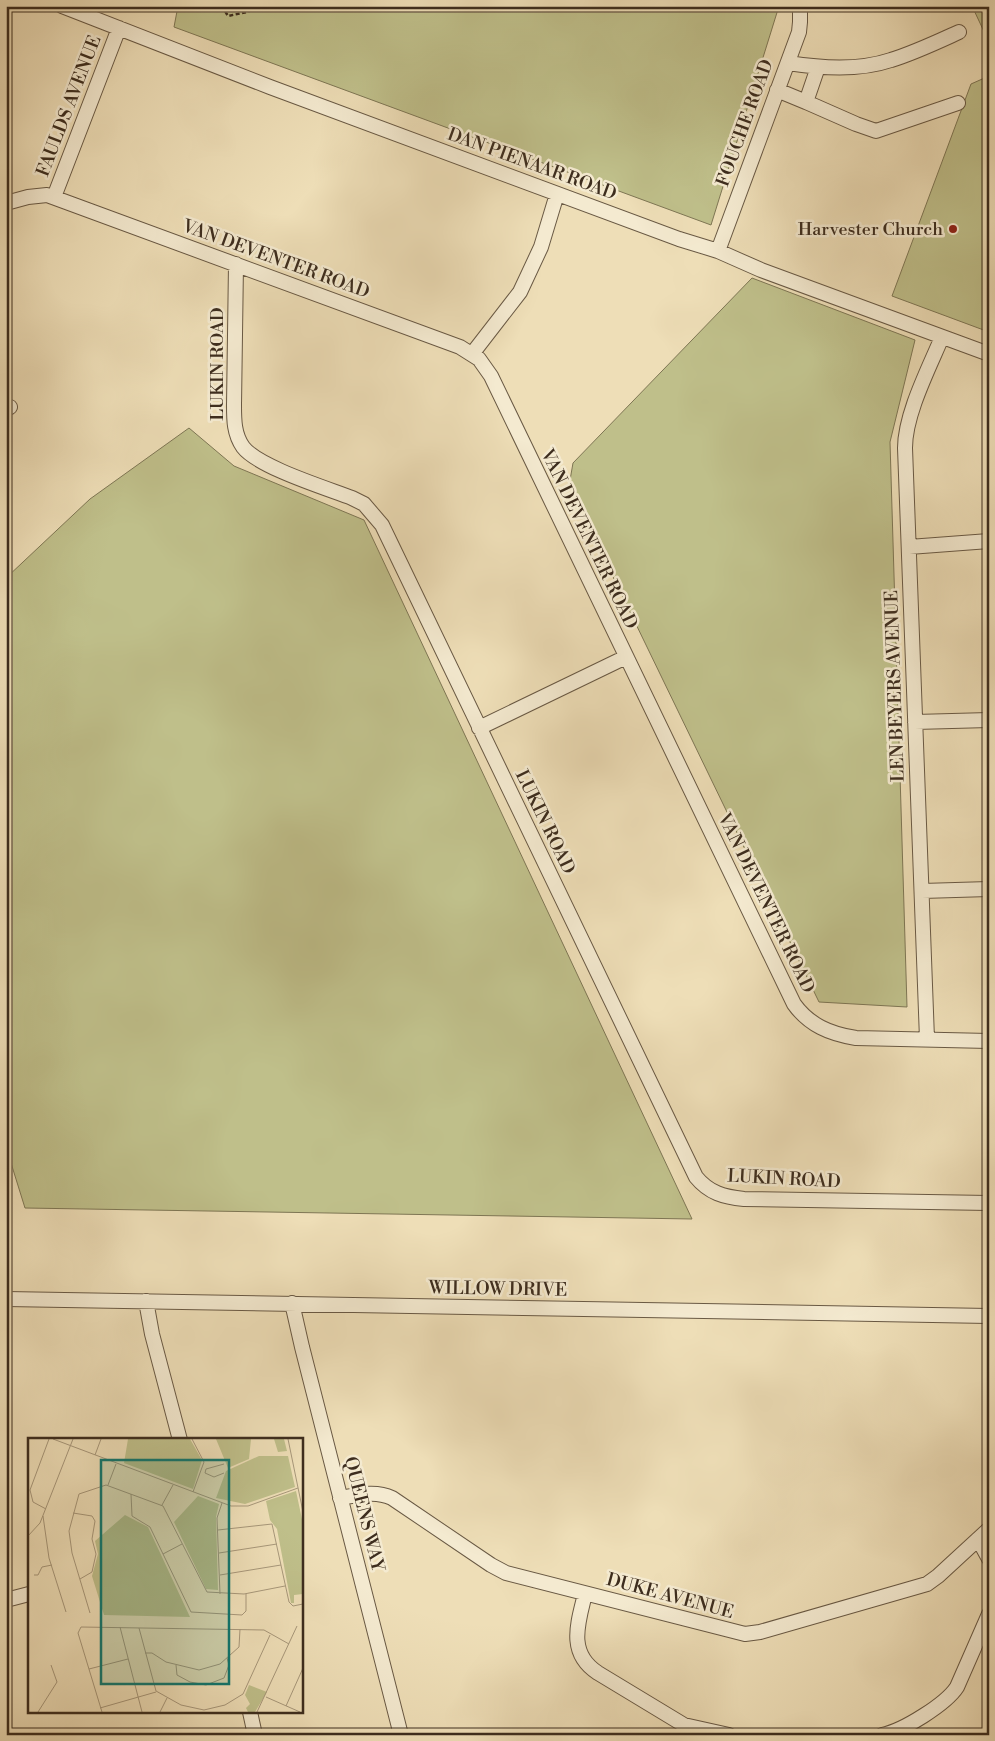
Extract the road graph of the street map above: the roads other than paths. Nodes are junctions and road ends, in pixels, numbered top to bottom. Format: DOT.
graph roads {
  1 [pos="62,6"];
  2 [pos="800,6"];
  3 [pos="119,28"];
  4 [pos="959,32"];
  5 [pos="788,63"];
  6 [pos="818,67"];
  7 [pos="777,90"];
  8 [pos="806,102"];
  9 [pos="958,103"];
  10 [pos="557,194"];
  11 [pos="54,197"];
  12 [pos="6,203"];
  13 [pos="718,252"];
  14 [pos="236,264"];
  15 [pos="942,337"];
  16 [pos="472,354"];
  17 [pos="989,354"];
  18 [pos="989,541"];
  19 [pos="908,547"];
  20 [pos="626,657"];
  21 [pos="989,720"];
  22 [pos="915,722"];
  23 [pos="479,728"];
  24 [pos="989,889"];
  25 [pos="922,891"];
  26 [pos="927,1039"];
  27 [pos="989,1041"];
  28 [pos="989,1203"];
  29 [pos="6,1299"];
  30 [pos="146,1301"];
  31 [pos="292,1303"];
  32 [pos="989,1316"];
  33 [pos="179,1438"];
  34 [pos="340,1498"];
  35 [pos="989,1529"];
  36 [pos="978,1539"];
  37 [pos="989,1559"];
  38 [pos="28,1594"];
  39 [pos="585,1594"];
  40 [pos="6,1600"];
  41 [pos="989,1614"];
  42 [pos="250,1714"];
  43 [pos="255,1735"];
  44 [pos="401,1735"];
  45 [pos="729,1735"];
  46 [pos="882,1735"];
  1 -- 3 [label="street, DAN PIENAAR ROAD"];
  2 -- 5 [label="street, FOUCHE ROAD"];
  3 -- 10 [label="street, DAN PIENAAR ROAD"];
  3 -- 11 [label="street, FAULDS AVENUE"];
  4 -- 6 [label="street"];
  5 -- 6 [label="street"];
  5 -- 7 [label="street, FOUCHE ROAD"];
  6 -- 8 [label="street"];
  7 -- 8 [label="street"];
  7 -- 13 [label="street, FOUCHE ROAD"];
  8 -- 9 [label="street"];
  10 -- 13 [label="street, DAN PIENAAR ROAD"];
  10 -- 16 [label="street"];
  11 -- 12 [label="street, VAN DEVENTER ROAD"];
  11 -- 14 [label="street, VAN DEVENTER ROAD"];
  13 -- 15 [label="street, DAN PIENAAR ROAD"];
  14 -- 16 [label="street, VAN DEVENTER ROAD"];
  14 -- 23 [label="street, LUKIN ROAD"];
  15 -- 17 [label="street, DAN PIENAAR ROAD"];
  15 -- 19 [label="street, LEN BEYERS AVENUE"];
  16 -- 20 [label="street, VAN DEVENTER ROAD"];
  18 -- 19 [label="street"];
  19 -- 22 [label="street, LEN BEYERS AVENUE"];
  20 -- 23 [label="street"];
  20 -- 26 [label="street, VAN DEVENTER ROAD"];
  21 -- 22 [label="street"];
  22 -- 25 [label="street, LEN BEYERS AVENUE"];
  23 -- 28 [label="street, LUKIN ROAD"];
  24 -- 25 [label="street"];
  25 -- 26 [label="street, LEN BEYERS AVENUE"];
  26 -- 27 [label="street, VAN DEVENTER ROAD"];
  29 -- 30 [label="street, WILLOW DRIVE"];
  30 -- 31 [label="street, WILLOW DRIVE"];
  30 -- 33 [label="street"];
  31 -- 32 [label="street, WILLOW DRIVE"];
  31 -- 34 [label="street, QUEENS WAY"];
  34 -- 39 [label="street, DUKE AVENUE"];
  34 -- 44 [label="street, QUEENS WAY"];
  35 -- 36 [label="street, DUKE AVENUE"];
  36 -- 37 [label="street"];
  36 -- 39 [label="street, DUKE AVENUE"];
  38 -- 40 [label="street"];
  39 -- 45 [label="street"];
  41 -- 46 [label="street"];
  42 -- 43 [label="street"];
}
